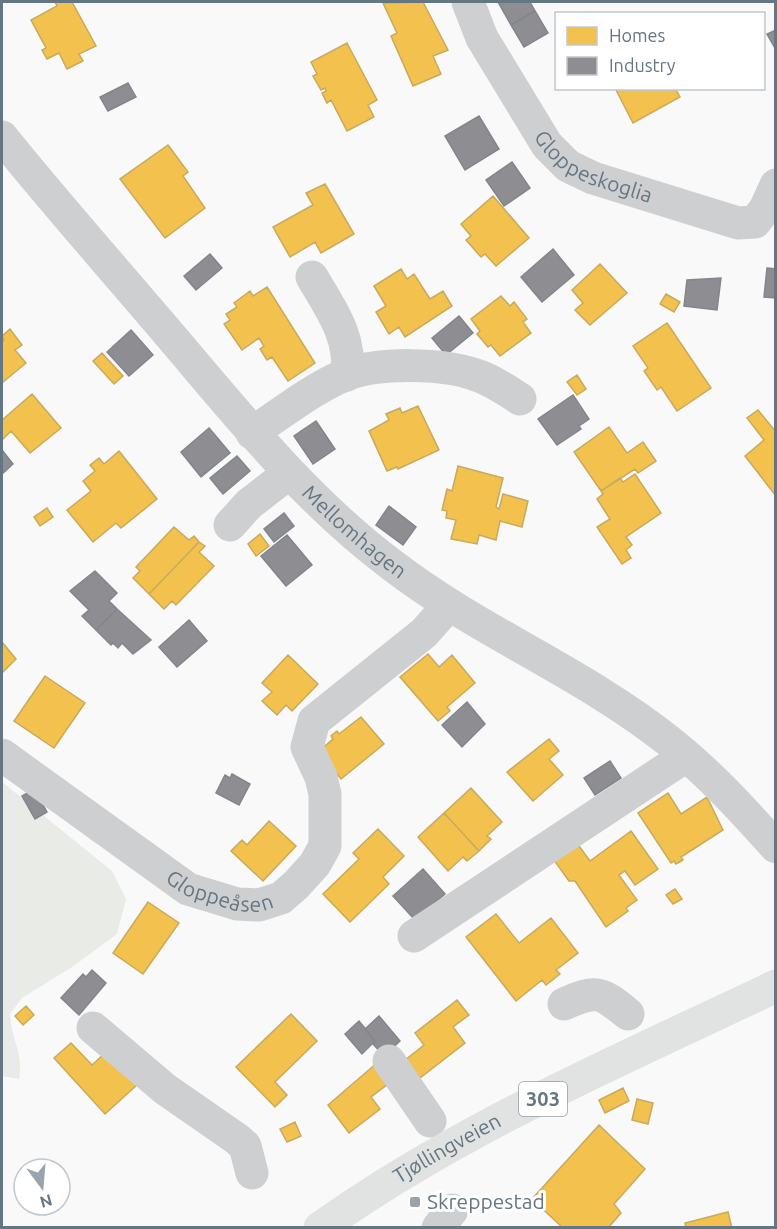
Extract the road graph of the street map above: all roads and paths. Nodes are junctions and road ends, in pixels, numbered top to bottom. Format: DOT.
graph roads {
  1 [pos="468,2"];
  2 [pos="2,137"];
  3 [pos="776,185"];
  4 [pos="312,277"];
  5 [pos="347,375"];
  6 [pos="520,399"];
  7 [pos="252,433"];
  8 [pos="289,473"];
  9 [pos="230,525"];
  10 [pos="448,606"];
  11 [pos="2,755"];
  12 [pos="686,756"];
  13 [pos="776,847"];
  14 [pos="414,936"];
  15 [pos="776,986"];
  16 [pos="564,1004"];
  17 [pos="628,1014"];
  18 [pos="93,1028"];
  19 [pos="388,1061"];
  20 [pos="430,1121"];
  21 [pos="252,1173"];
  22 [pos="320,1227"];
  1 -- 3 [label="street, Gloppeskoglia"];
  2 -- 7 [label="street, Mellomhagen"];
  4 -- 5 [label="street"];
  5 -- 6 [label="street"];
  5 -- 7 [label="street"];
  7 -- 8 [label="street, Mellomhagen"];
  8 -- 9 [label="street"];
  8 -- 10 [label="street, Mellomhagen"];
  10 -- 11 [label="street, Gloppeåsen"];
  10 -- 12 [label="street, Mellomhagen"];
  12 -- 13 [label="street, Mellomhagen"];
  12 -- 14 [label="street"];
  15 -- 22 [label="main road, Tjøllingveien / 303"];
  16 -- 17 [label="street"];
  18 -- 21 [label="street"];
  19 -- 20 [label="street"];
}
